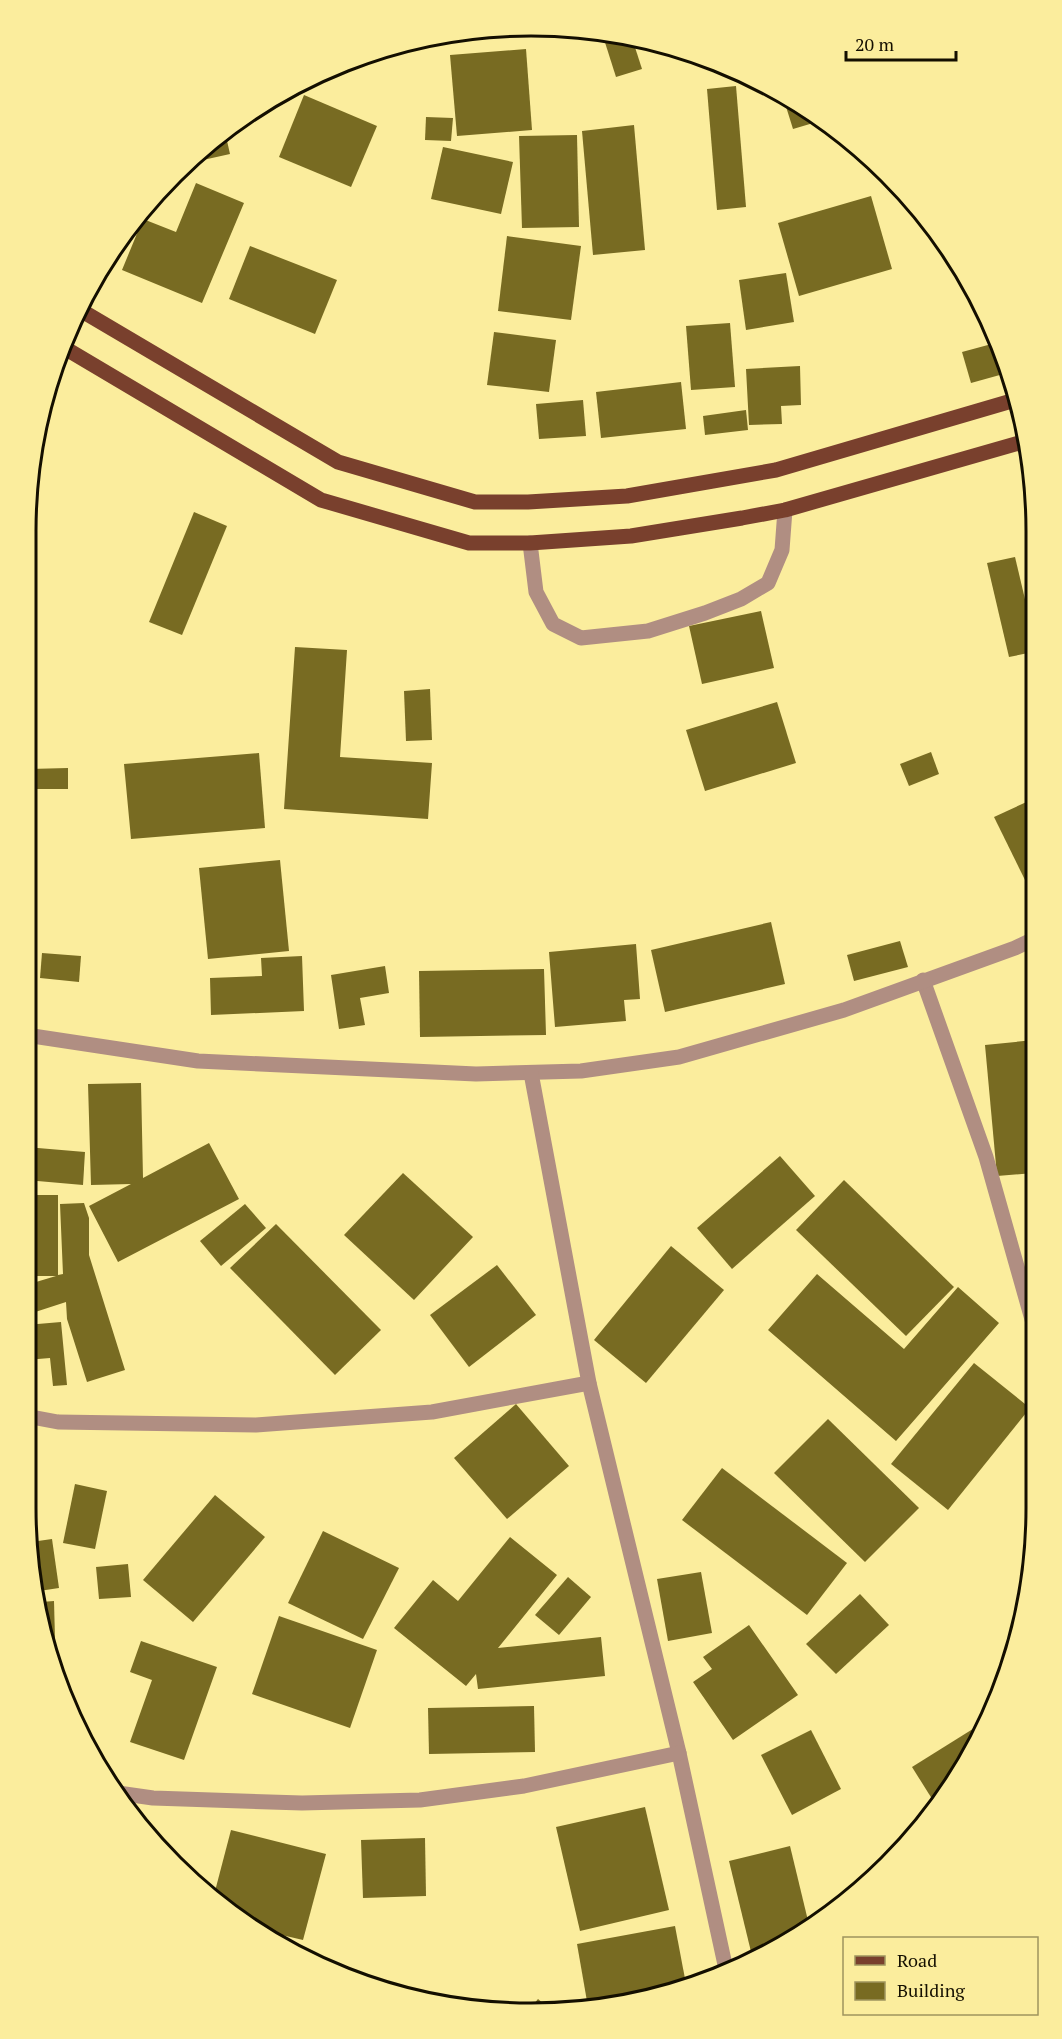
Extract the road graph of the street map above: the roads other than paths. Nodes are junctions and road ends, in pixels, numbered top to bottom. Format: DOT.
graph roads {
  1 [pos="86,314"];
  2 [pos="70,351"];
  3 [pos="1009,402"];
  4 [pos="1018,443"];
  5 [pos="785,510"];
  6 [pos="530,543"];
  7 [pos="1026,943"];
  8 [pos="923,980"];
  9 [pos="36,1037"];
  10 [pos="531,1073"];
  11 [pos="1026,1298"];
  12 [pos="589,1383"];
  13 [pos="36,1418"];
  14 [pos="679,1753"];
  15 [pos="128,1795"];
  16 [pos="725,1963"];
  1 -- 3 [label="main road"];
  2 -- 6 [label="main road"];
  4 -- 5 [label="main road"];
  5 -- 6 [label="main road"];
  5 -- 6 [label="street"];
  7 -- 8 [label="street"];
  8 -- 10 [label="street"];
  8 -- 11 [label="street"];
  9 -- 10 [label="street"];
  10 -- 12 [label="street"];
  12 -- 13 [label="street"];
  12 -- 14 [label="street"];
  14 -- 15 [label="street"];
  14 -- 16 [label="street"];
}
